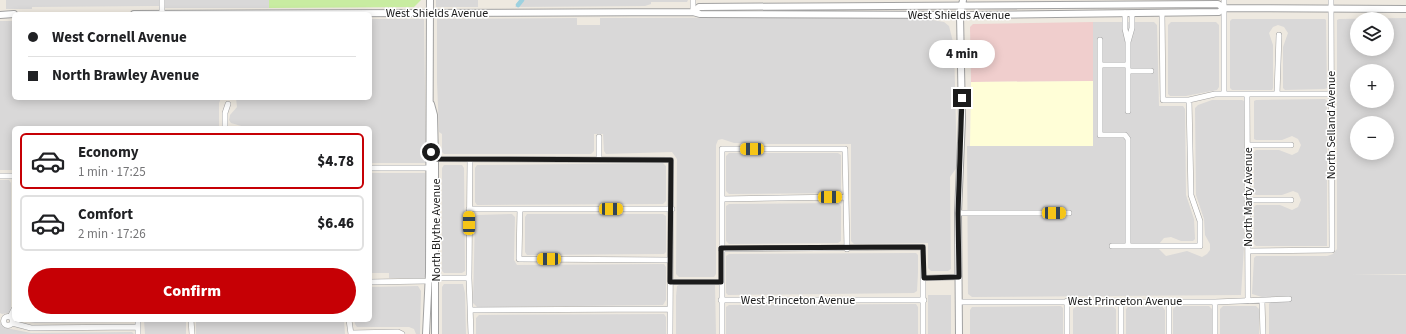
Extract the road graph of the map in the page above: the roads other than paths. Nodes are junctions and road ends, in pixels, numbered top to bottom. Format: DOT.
graph roads {
  1 [pos="162,0"];
  2 [pos="430,0"];
  3 [pos="693,0"];
  4 [pos="1224,0"];
  5 [pos="1331,0"];
  6 [pos="955,2"];
  7 [pos="963,2"];
  8 [pos="1071,5"];
  9 [pos="1120,5"];
  10 [pos="1224,8"];
  11 [pos="1331,8"];
  12 [pos="1406,9"];
  13 [pos="162,12"];
  14 [pos="693,12"];
  15 [pos="372,13"];
  16 [pos="430,13"];
  17 [pos="1080,13"];
  18 [pos="1128,13"];
  19 [pos="1162,13"];
  20 [pos="12,14"];
  21 [pos="1044,14"];
  22 [pos="0,15"];
  23 [pos="960,15"];
  24 [pos="1279,34"];
  25 [pos="1100,40"];
  26 [pos="1100,65"];
  27 [pos="1128,65"];
  28 [pos="1128,71"];
  29 [pos="1151,71"];
  30 [pos="1224,94"];
  31 [pos="1247,94"];
  32 [pos="1277,94"];
  33 [pos="1331,94"];
  34 [pos="1189,100"];
  35 [pos="430,103"];
  36 [pos="228,104"];
  37 [pos="1128,111"];
  38 [pos="226,126"];
  39 [pos="599,137"];
  40 [pos="428,141"];
  41 [pos="1248,145"];
  42 [pos="1291,145"];
  43 [pos="435,159"];
  44 [pos="470,159"];
  45 [pos="599,159"];
  46 [pos="372,168"];
  47 [pos="429,168"];
  48 [pos="0,176"];
  49 [pos="12,176"];
  50 [pos="436,187"];
  51 [pos="846,197"];
  52 [pos="722,199"];
  53 [pos="1248,200"];
  54 [pos="1292,200"];
  55 [pos="469,209"];
  56 [pos="520,209"];
  57 [pos="672,209"];
  58 [pos="958,213"];
  59 [pos="1070,213"];
  60 [pos="1112,246"];
  61 [pos="1128,246"];
  62 [pos="721,248"];
  63 [pos="847,249"];
  64 [pos="1248,251"];
  65 [pos="670,260"];
  66 [pos="959,277"];
  67 [pos="469,278"];
  68 [pos="924,278"];
  69 [pos="432,280"];
  70 [pos="372,282"];
  71 [pos="670,282"];
  72 [pos="721,282"];
  73 [pos="1289,298"];
  74 [pos="722,300"];
  75 [pos="924,300"];
  76 [pos="1168,300"];
  77 [pos="1067,301"];
  78 [pos="1121,301"];
  79 [pos="1248,301"];
  80 [pos="1262,301"];
  81 [pos="959,302"];
  82 [pos="1215,302"];
  83 [pos="670,309"];
  84 [pos="470,310"];
  85 [pos="12,316"];
  86 [pos="2,318"];
  87 [pos="11,320"];
  88 [pos="16,322"];
  89 [pos="138,322"];
  90 [pos="191,322"];
  91 [pos="349,322"];
  92 [pos="138,327"];
  93 [pos="351,333"];
  94 [pos="138,334"];
  95 [pos="192,334"];
  96 [pos="402,334"];
  97 [pos="426,334"];
  98 [pos="435,334"];
  99 [pos="471,334"];
  100 [pos="670,334"];
  101 [pos="722,334"];
  102 [pos="923,334"];
  103 [pos="959,334"];
  104 [pos="1068,334"];
  105 [pos="1121,334"];
  106 [pos="1169,334"];
  107 [pos="1215,334"];
  108 [pos="1263,334"];
  1 -- 13 [label="street"];
  2 -- 16 [label="street, North Blythe Avenue"];
  3 -- 14 [label="street"];
  4 -- 10 [label="street"];
  5 -- 11 [label="street, North Selland Avenue"];
  6 -- 7 [label="street, West Shields Avenue"];
  6 -- 14 [label="street, West Shields Avenue"];
  6 -- 23 [label="street"];
  7 -- 8 [label="street, West Shields Avenue"];
  7 -- 23 [label="street"];
  8 -- 9 [label="street, West Shields Avenue"];
  8 -- 21 [label="street"];
  9 -- 10 [label="street, West Shields Avenue"];
  9 -- 17 [label="street"];
  10 -- 11 [label="street, West Shields Avenue"];
  10 -- 19 [label="street, West Shields Avenue"];
  10 -- 30 [label="street"];
  11 -- 12 [label="street, West Shields Avenue"];
  11 -- 33 [label="street, North Selland Avenue"];
  14 -- 16 [label="street, West Shields Avenue"];
  14 -- 23 [label="street, West Shields Avenue"];
  15 -- 16 [label="street, West Shields Avenue"];
  16 -- 35 [label="street, North Blythe Avenue"];
  17 -- 18 [label="street, West Shields Avenue"];
  17 -- 21 [label="street, West Shields Avenue"];
  18 -- 19 [label="street, West Shields Avenue"];
  18 -- 27 [label="street"];
  19 -- 34 [label="street"];
  20 -- 22 [label="street"];
  21 -- 23 [label="street, West Shields Avenue"];
  23 -- 58 [label="street"];
  24 -- 32 [label="street"];
  25 -- 26 [label="street"];
  26 -- 27 [label="street"];
  26 -- 61 [label="street"];
  27 -- 28 [label="street"];
  28 -- 29 [label="street"];
  28 -- 37 [label="street"];
  30 -- 31 [label="street"];
  30 -- 34 [label="street"];
  31 -- 32 [label="street"];
  31 -- 41 [label="street, North Marty Avenue"];
  32 -- 33 [label="street"];
  33 -- 64 [label="street, North Selland Avenue"];
  34 -- 61 [label="street"];
  35 -- 40 [label="street, North Blythe Avenue"];
  35 -- 43 [label="street, North Blythe Avenue"];
  36 -- 38 [label="street"];
  39 -- 45 [label="street"];
  40 -- 43 [label="street"];
  40 -- 47 [label="street, North Blythe Avenue"];
  41 -- 42 [label="street"];
  41 -- 53 [label="street, North Marty Avenue"];
  43 -- 44 [label="street"];
  43 -- 50 [label="street, North Blythe Avenue"];
  44 -- 45 [label="street"];
  44 -- 55 [label="street"];
  45 -- 57 [label="street"];
  46 -- 47 [label="street"];
  47 -- 50 [label="street"];
  47 -- 69 [label="street, North Blythe Avenue"];
  48 -- 49 [label="street"];
  50 -- 69 [label="street, North Blythe Avenue"];
  51 -- 52 [label="street"];
  51 -- 52 [label="street"];
  51 -- 63 [label="street"];
  52 -- 62 [label="street"];
  53 -- 54 [label="street"];
  53 -- 64 [label="street, North Marty Avenue"];
  55 -- 56 [label="street"];
  55 -- 67 [label="street"];
  56 -- 57 [label="street"];
  56 -- 65 [label="street"];
  57 -- 65 [label="street"];
  58 -- 59 [label="street"];
  58 -- 66 [label="street"];
  60 -- 61 [label="street"];
  62 -- 63 [label="street"];
  62 -- 72 [label="street"];
  63 -- 68 [label="street"];
  64 -- 79 [label="street, North Marty Avenue"];
  65 -- 71 [label="street"];
  66 -- 68 [label="street"];
  66 -- 81 [label="street"];
  67 -- 69 [label="street"];
  67 -- 84 [label="street"];
  68 -- 75 [label="street"];
  69 -- 70 [label="street"];
  69 -- 97 [label="street, North Blythe Avenue"];
  69 -- 98 [label="street, North Blythe Avenue"];
  71 -- 72 [label="street"];
  71 -- 83 [label="street"];
  72 -- 74 [label="street"];
  73 -- 80 [label="street, West Princeton Avenue"];
  74 -- 75 [label="street, West Princeton Avenue"];
  74 -- 101 [label="street"];
  75 -- 102 [label="street"];
  76 -- 78 [label="street, West Princeton Avenue"];
  76 -- 82 [label="street, West Princeton Avenue"];
  76 -- 106 [label="street"];
  77 -- 78 [label="street, West Princeton Avenue"];
  77 -- 81 [label="street, West Princeton Avenue"];
  77 -- 104 [label="street"];
  78 -- 105 [label="street"];
  79 -- 80 [label="street, West Princeton Avenue"];
  79 -- 82 [label="street, West Princeton Avenue"];
  80 -- 108 [label="street"];
  81 -- 103 [label="street"];
  82 -- 107 [label="street"];
  83 -- 84 [label="street"];
  83 -- 100 [label="street"];
  84 -- 99 [label="street"];
  85 -- 87 [label="street"];
  86 -- 87 [label="street"];
  88 -- 92 [label="street"];
  89 -- 92 [label="street"];
  90 -- 95 [label="street"];
  91 -- 93 [label="street"];
  92 -- 94 [label="street"];
  93 -- 96 [label="street"];
}
